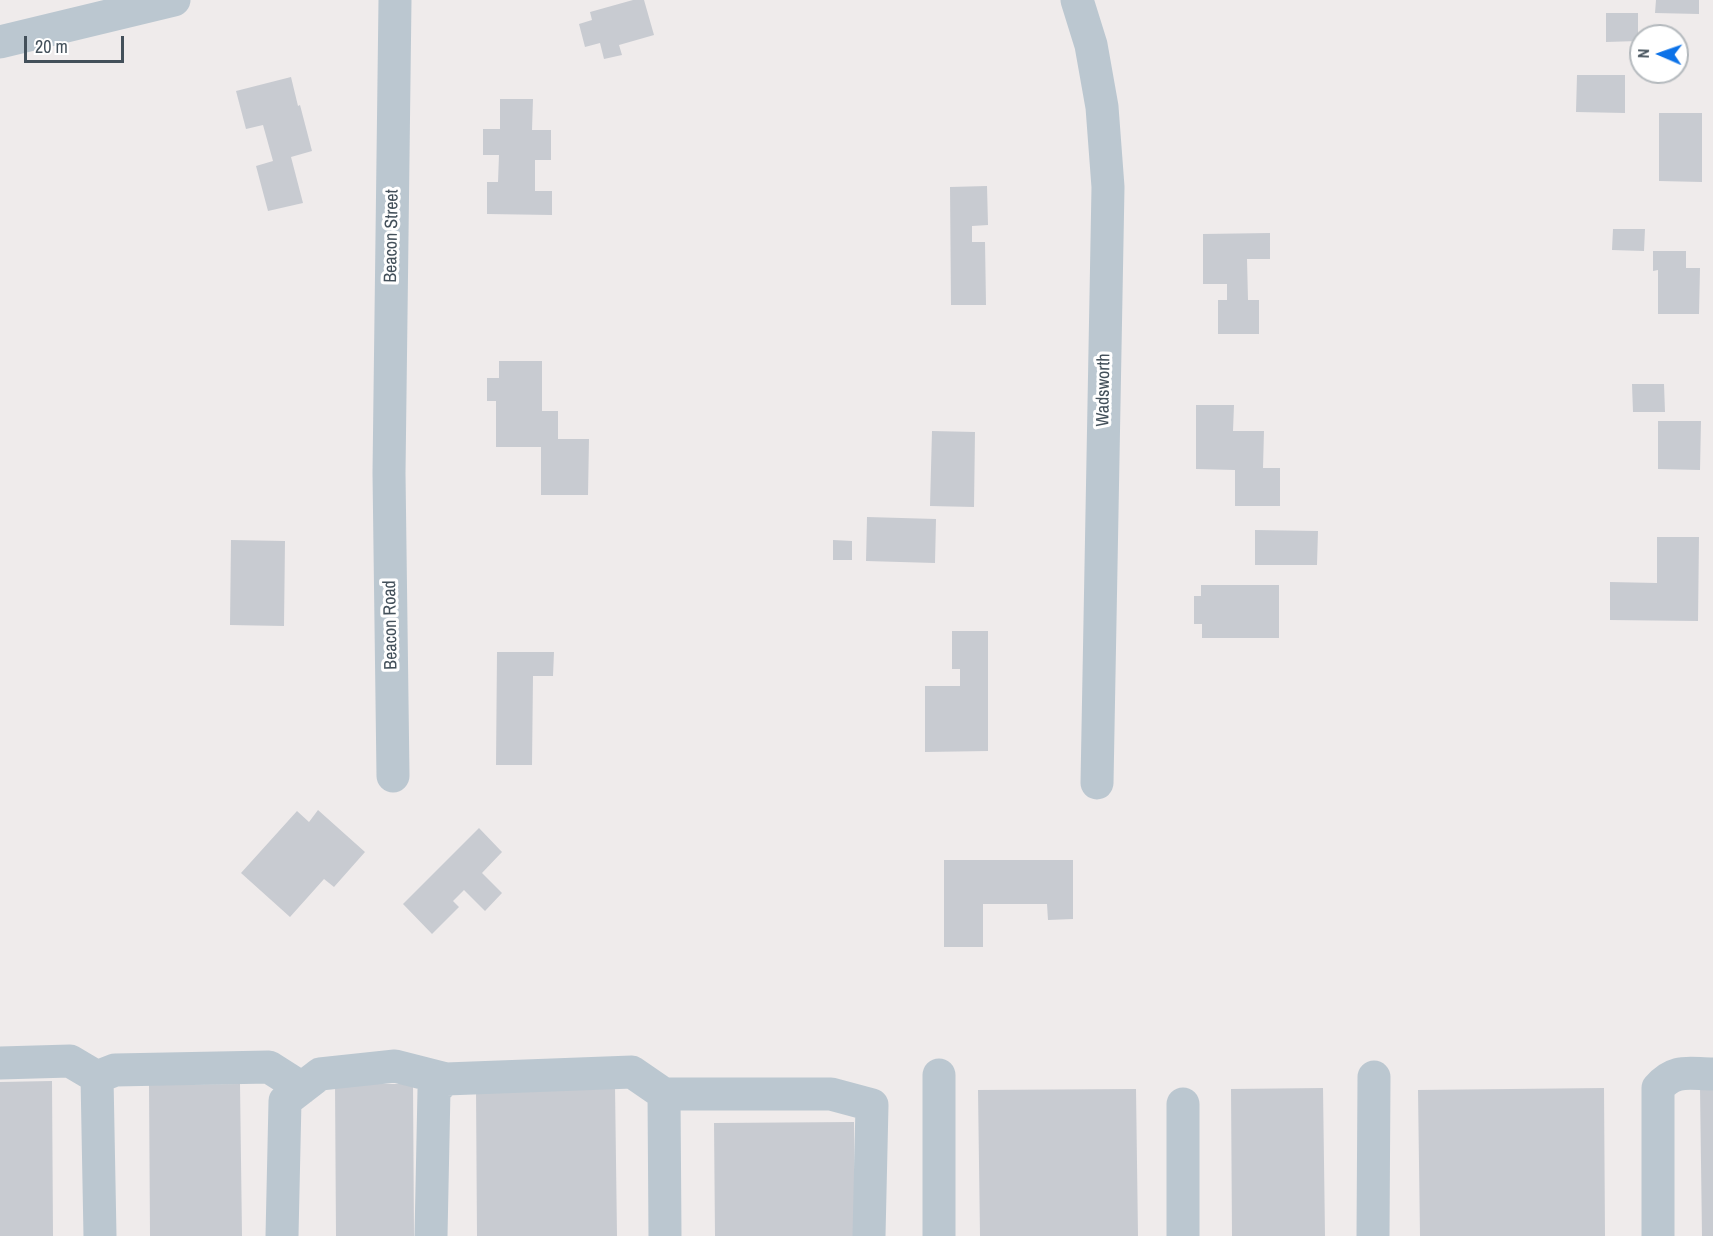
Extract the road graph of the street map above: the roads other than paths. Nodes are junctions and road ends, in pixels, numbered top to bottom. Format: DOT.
graph roads {
  1 [pos="174,0"];
  2 [pos="394,0"];
  3 [pos="1077,0"];
  4 [pos="0,42"];
  5 [pos="388,473"];
  6 [pos="393,776"];
  7 [pos="1097,783"];
  8 [pos="0,1064"];
  9 [pos="1713,1074"];
  10 [pos="939,1075"];
  11 [pos="97,1077"];
  12 [pos="1374,1077"];
  13 [pos="446,1079"];
  14 [pos="302,1088"];
  15 [pos="664,1094"];
  16 [pos="1183,1104"];
  17 [pos="100,1236"];
  18 [pos="282,1236"];
  19 [pos="431,1236"];
  20 [pos="665,1236"];
  21 [pos="869,1236"];
  22 [pos="939,1236"];
  23 [pos="1183,1236"];
  24 [pos="1373,1236"];
  25 [pos="1658,1236"];
  1 -- 4 [label="street"];
  2 -- 5 [label="street, Beacon Street"];
  3 -- 7 [label="street, Wadsworth"];
  5 -- 6 [label="street, Beacon Road"];
  8 -- 11 [label="street"];
  9 -- 25 [label="street"];
  10 -- 22 [label="street"];
  11 -- 14 [label="street"];
  11 -- 17 [label="street"];
  12 -- 24 [label="street"];
  13 -- 14 [label="street"];
  13 -- 15 [label="street"];
  13 -- 19 [label="street"];
  14 -- 18 [label="street"];
  15 -- 20 [label="street"];
  15 -- 21 [label="street"];
  16 -- 23 [label="street"];
}
